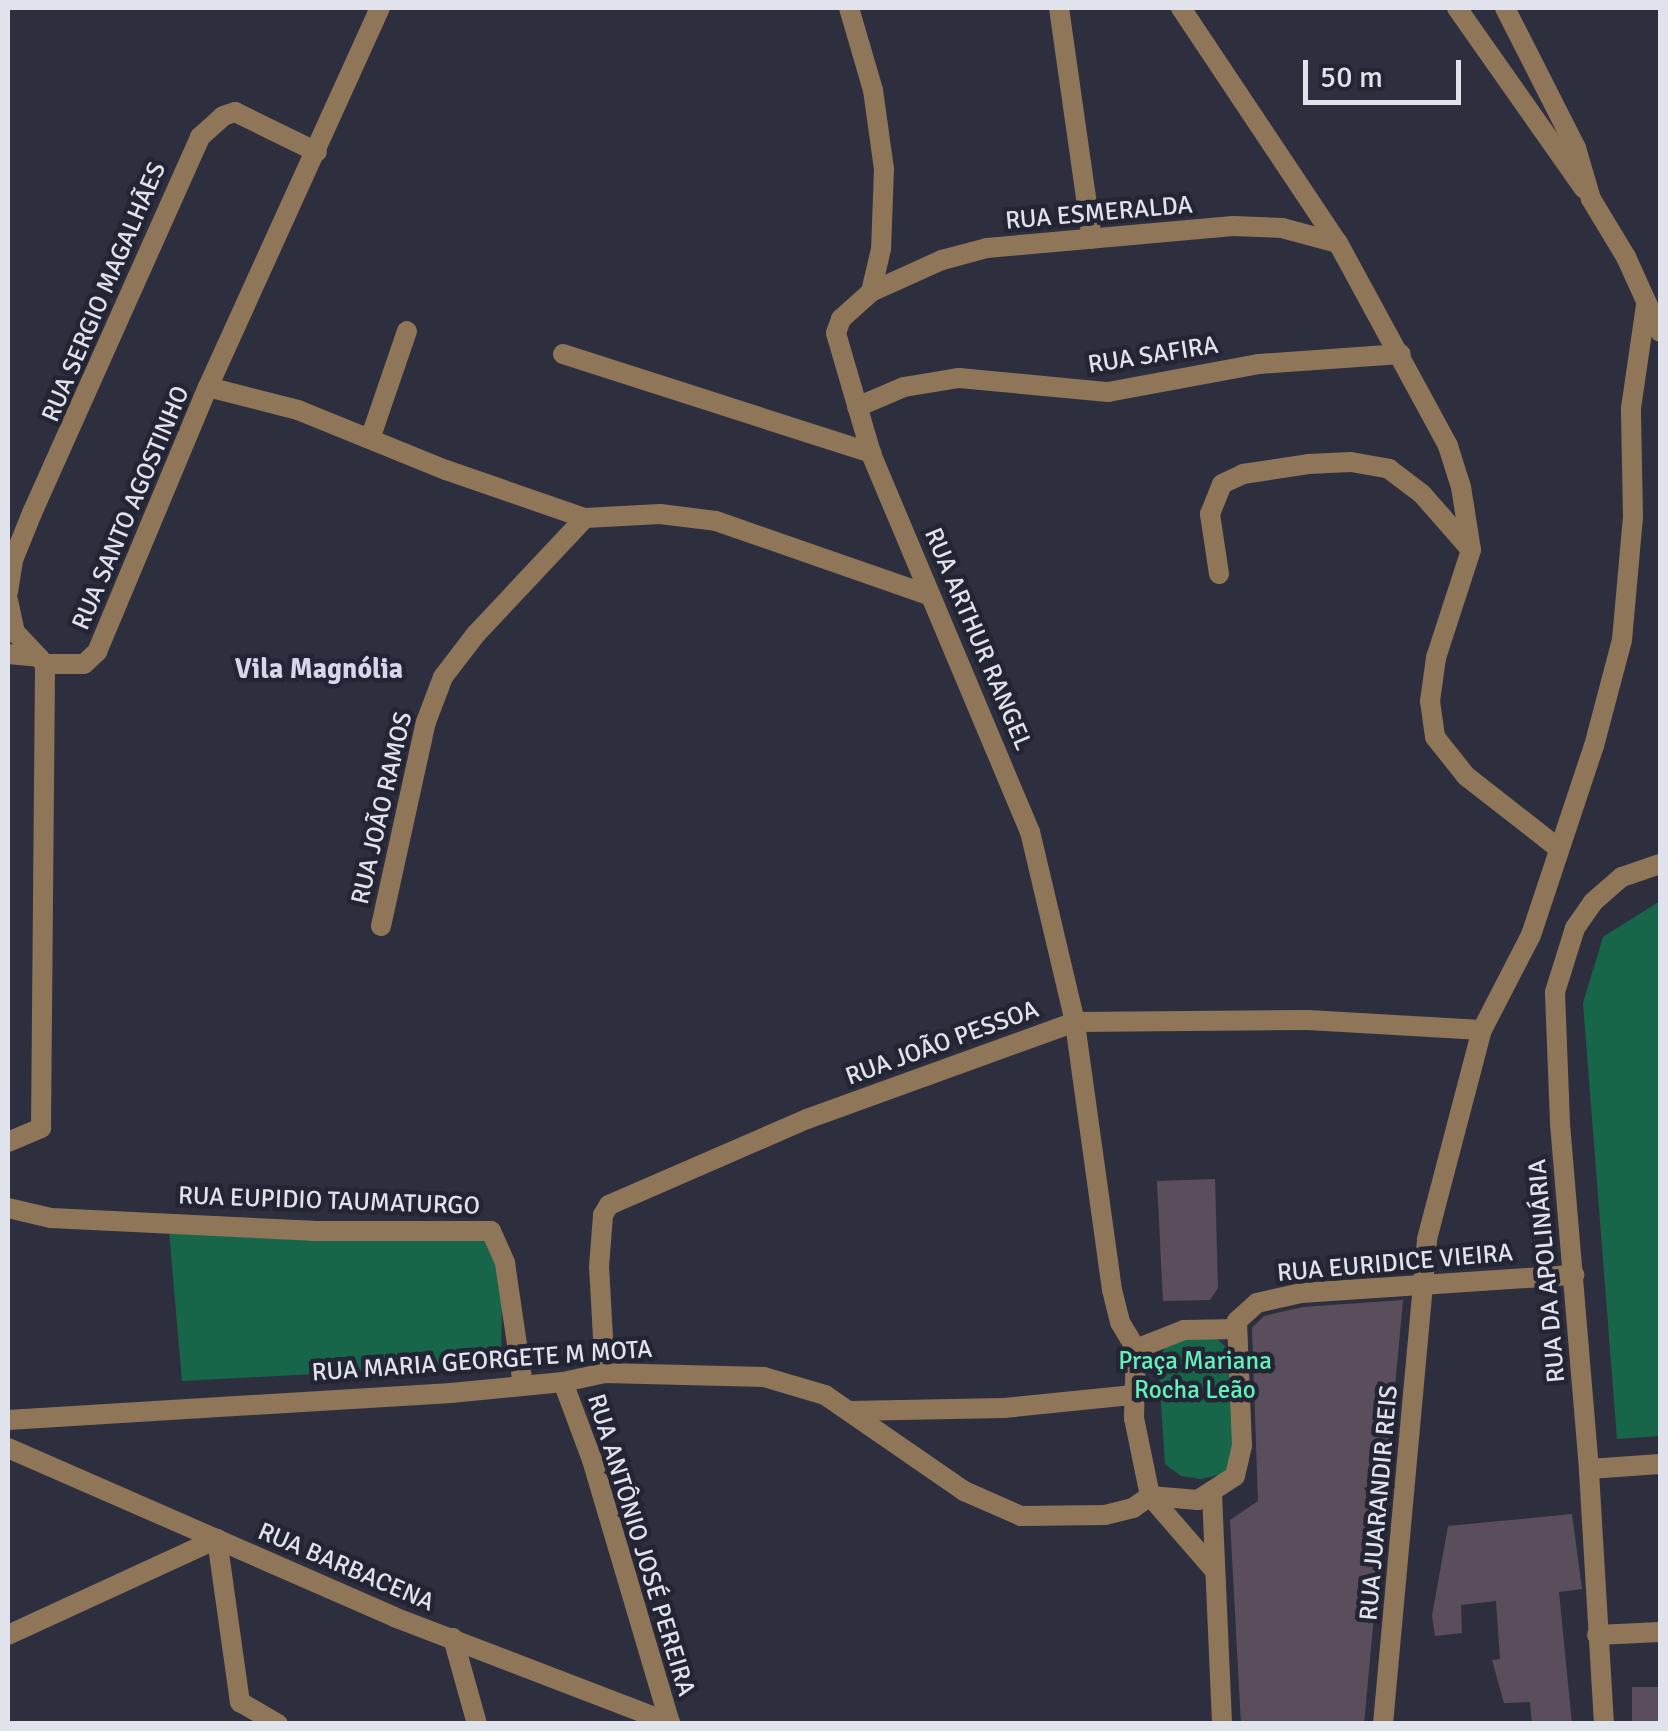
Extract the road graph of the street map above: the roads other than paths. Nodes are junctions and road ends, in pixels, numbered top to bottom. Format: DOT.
graph roads {
  1 [pos="849,8"];
  2 [pos="1060,8"];
  3 [pos="1181,8"];
  4 [pos="1458,8"];
  5 [pos="1505,8"];
  6 [pos="377,12"];
  7 [pos="317,152"];
  8 [pos="1591,199"];
  9 [pos="1092,239"];
  10 [pos="1338,243"];
  11 [pos="871,292"];
  12 [pos="1646,305"];
  13 [pos="407,330"];
  14 [pos="1660,332"];
  15 [pos="563,354"];
  16 [pos="1401,354"];
  17 [pos="208,387"];
  18 [pos="857,407"];
  19 [pos="370,438"];
  20 [pos="871,454"];
  21 [pos="584,518"];
  22 [pos="1471,550"];
  23 [pos="1219,574"];
  24 [pos="929,594"];
  25 [pos="8,596"];
  26 [pos="8,654"];
  27 [pos="39,660"];
  28 [pos="1558,848"];
  29 [pos="1660,864"];
  30 [pos="381,926"];
  31 [pos="1075,1022"];
  32 [pos="1482,1030"];
  33 [pos="8,1142"];
  34 [pos="8,1208"];
  35 [pos="1574,1275"];
  36 [pos="1421,1286"];
  37 [pos="1236,1329"];
  38 [pos="1136,1349"];
  39 [pos="605,1373"];
  40 [pos="563,1382"];
  41 [pos="523,1385"];
  42 [pos="1133,1396"];
  43 [pos="849,1411"];
  44 [pos="8,1420"];
  45 [pos="8,1448"];
  46 [pos="1660,1464"];
  47 [pos="1589,1470"];
  48 [pos="1212,1494"];
  49 [pos="1150,1496"];
  50 [pos="217,1539"];
  51 [pos="1214,1570"];
  52 [pos="1660,1632"];
  53 [pos="1597,1634"];
  54 [pos="8,1635"];
  55 [pos="453,1638"];
  56 [pos="670,1723"];
  57 [pos="278,1724"];
  58 [pos="478,1724"];
  59 [pos="1222,1724"];
  60 [pos="1383,1724"];
  61 [pos="1604,1724"];
  1 -- 11 [label="street"];
  2 -- 9 [label="street"];
  3 -- 10 [label="street"];
  4 -- 8 [label="street"];
  5 -- 8 [label="street"];
  6 -- 7 [label="street, RUA SANTO AGOSTINHO"];
  7 -- 17 [label="street, RUA SANTO AGOSTINHO"];
  7 -- 25 [label="street, RUA SERGIO MAGALHÃES"];
  8 -- 12 [label="street"];
  9 -- 10 [label="street, RUA ESMERALDA"];
  9 -- 11 [label="street, RUA ESMERALDA"];
  10 -- 16 [label="street"];
  11 -- 18 [label="street, RUA ARTHUR RANGEL"];
  12 -- 14 [label="street"];
  12 -- 28 [label="street, RUA JUARANDIR REIS"];
  13 -- 19 [label="street"];
  15 -- 20 [label="street"];
  16 -- 18 [label="street, RUA SAFIRA"];
  16 -- 22 [label="street"];
  17 -- 19 [label="street"];
  17 -- 27 [label="street, RUA SANTO AGOSTINHO"];
  18 -- 20 [label="street, RUA ARTHUR RANGEL"];
  19 -- 21 [label="street"];
  20 -- 24 [label="street, RUA ARTHUR RANGEL"];
  21 -- 24 [label="street"];
  21 -- 30 [label="street, RUA JOÃO RAMOS"];
  22 -- 23 [label="street"];
  22 -- 28 [label="street"];
  24 -- 31 [label="street, RUA ARTHUR RANGEL"];
  25 -- 27 [label="street, RUA SERGIO MAGALHÃES"];
  26 -- 27 [label="street, RUA SANTO AGOSTINHO"];
  27 -- 33 [label="street"];
  28 -- 32 [label="street, RUA JUARANDIR REIS"];
  29 -- 35 [label="street, RUA DA APOLINÁRIA"];
  31 -- 32 [label="street, RUA JOÃO PESSOA"];
  31 -- 38 [label="street, RUA ARTHUR RANGEL"];
  31 -- 39 [label="street, RUA JOÃO PESSOA"];
  32 -- 36 [label="street, RUA JUARANDIR REIS"];
  34 -- 41 [label="street, RUA EUPIDIO TAUMATURGO"];
  35 -- 36 [label="street, RUA EURIDICE VIEIRA"];
  35 -- 47 [label="street, RUA DA APOLINÁRIA"];
  36 -- 37 [label="street, RUA EURIDICE VIEIRA"];
  36 -- 60 [label="street, RUA JUARANDIR REIS"];
  37 -- 38 [label="street"];
  37 -- 48 [label="street"];
  38 -- 42 [label="street"];
  39 -- 40 [label="street, RUA MARIA GEORGETE M MOTA"];
  39 -- 43 [label="street, RUA MARIA GEORGETE M MOTA"];
  40 -- 41 [label="street, RUA MARIA GEORGETE M MOTA"];
  40 -- 56 [label="street, RUA ANTÔNIO JOSÉ PEREIRA"];
  41 -- 44 [label="street, RUA MARIA GEORGETE M MOTA"];
  42 -- 43 [label="street, RUA MARIA GEORGETE M MOTA"];
  42 -- 49 [label="street"];
  43 -- 49 [label="street"];
  45 -- 50 [label="street, RUA BARBACENA"];
  46 -- 47 [label="street"];
  47 -- 53 [label="street, RUA DA APOLINÁRIA"];
  48 -- 49 [label="street"];
  48 -- 51 [label="street"];
  49 -- 51 [label="street"];
  50 -- 54 [label="street"];
  50 -- 55 [label="street, RUA BARBACENA"];
  50 -- 57 [label="street"];
  51 -- 59 [label="street"];
  52 -- 53 [label="street"];
  53 -- 61 [label="street, RUA DA APOLINÁRIA"];
  55 -- 56 [label="street, RUA BARBACENA"];
  55 -- 58 [label="street"];
}
